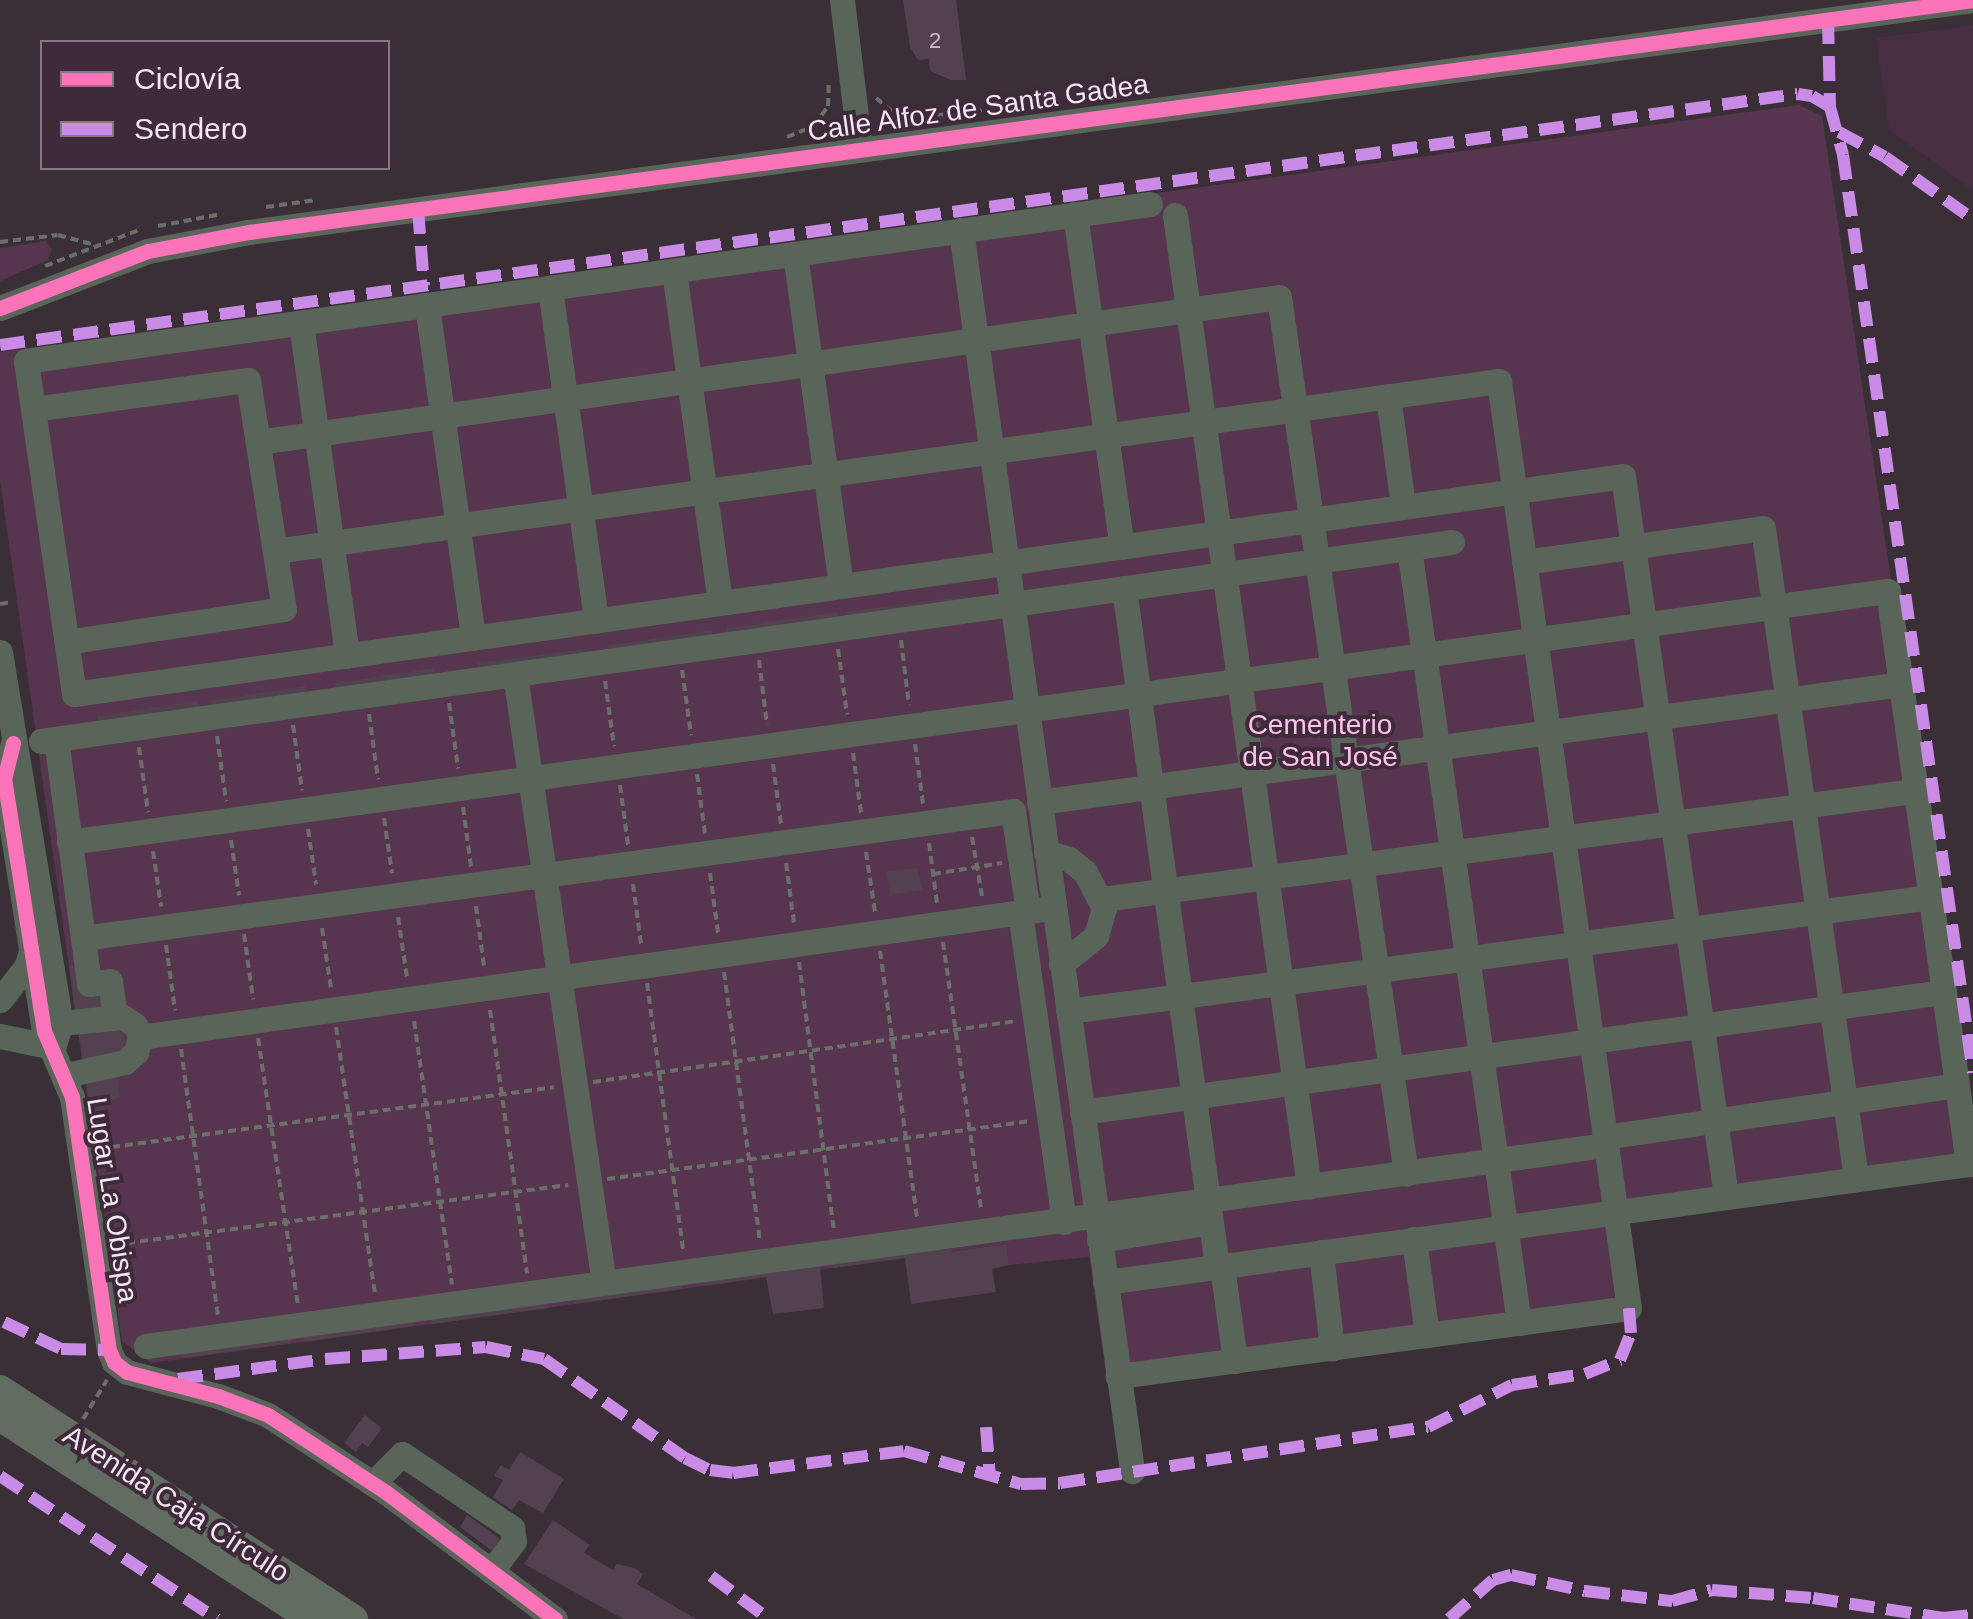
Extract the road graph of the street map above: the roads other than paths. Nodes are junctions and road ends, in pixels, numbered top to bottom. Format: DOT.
graph roads {
  1 [pos="842,0"];
  2 [pos="1973,0"];
  3 [pos="860,149"];
  4 [pos="1150,204"];
  5 [pos="1075,214"];
  6 [pos="1175,215"];
  7 [pos="961,230"];
  8 [pos="795,254"];
  9 [pos="674,270"];
  10 [pos="550,288"];
  11 [pos="427,305"];
  12 [pos="0,308"];
  13 [pos="1188,310"];
  14 [pos="301,323"];
  15 [pos="1090,324"];
  16 [pos="976,341"];
  17 [pos="810,364"];
  18 [pos="689,381"];
  19 [pos="1388,396"];
  20 [pos="565,399"];
  21 [pos="33,408"];
  22 [pos="1298,408"];
  23 [pos="442,416"];
  24 [pos="1203,422"];
  25 [pos="316,434"];
  26 [pos="1106,435"];
  27 [pos="258,442"];
  28 [pos="991,450"];
  29 [pos="826,474"];
  30 [pos="1514,490"];
  31 [pos="704,491"];
  32 [pos="1402,506"];
  33 [pos="581,508"];
  34 [pos="1312,520"];
  35 [pos="457,525"];
  36 [pos="1219,533"];
  37 [pos="1452,542"];
  38 [pos="332,543"];
  39 [pos="1122,546"];
  40 [pos="1633,546"];
  41 [pos="1409,548"];
  42 [pos="275,551"];
  43 [pos="1318,561"];
  44 [pos="1524,562"];
  45 [pos="1006,563"];
  46 [pos="1224,574"];
  47 [pos="841,586"];
  48 [pos="1124,588"];
  49 [pos="720,603"];
  50 [pos="1012,605"];
  51 [pos="1775,606"];
  52 [pos="596,621"];
  53 [pos="1644,624"];
  54 [pos="472,638"];
  55 [pos="1534,638"];
  56 [pos="66,642"];
  57 [pos="0,652"];
  58 [pos="1424,653"];
  59 [pos="347,656"];
  60 [pos="1333,665"];
  61 [pos="515,674"];
  62 [pos="1239,678"];
  63 [pos="1901,684"];
  64 [pos="1139,692"];
  65 [pos="1789,700"];
  66 [pos="1028,706"];
  67 [pos="1658,718"];
  68 [pos="1547,734"];
  69 [pos="6,743"];
  70 [pos="1436,750"];
  71 [pos="1346,762"];
  72 [pos="1252,774"];
  73 [pos="530,778"];
  74 [pos="2,780"];
  75 [pos="1152,787"];
  76 [pos="1915,791"];
  77 [pos="1038,802"];
  78 [pos="1804,806"];
  79 [pos="1674,826"];
  80 [pos="1562,840"];
  81 [pos="69,842"];
  82 [pos="1451,854"];
  83 [pos="1034,856"];
  84 [pos="1362,865"];
  85 [pos="544,875"];
  86 [pos="1266,877"];
  87 [pos="1166,890"];
  88 [pos="1930,897"];
  89 [pos="1102,898"];
  90 [pos="1034,910"];
  91 [pos="1819,913"];
  92 [pos="1689,931"];
  93 [pos="83,938"];
  94 [pos="1578,947"];
  95 [pos="32,952"];
  96 [pos="1467,961"];
  97 [pos="1062,964"];
  98 [pos="1377,972"];
  99 [pos="559,978"];
  100 [pos="1282,984"];
  101 [pos="1944,992"];
  102 [pos="1181,997"];
  103 [pos="0,1000"];
  104 [pos="1832,1008"];
  105 [pos="1068,1011"];
  106 [pos="115,1015"];
  107 [pos="1702,1026"];
  108 [pos="57,1035"];
  109 [pos="0,1036"];
  110 [pos="140,1037"];
  111 [pos="1592,1042"];
  112 [pos="1481,1057"];
  113 [pos="1391,1069"];
  114 [pos="66,1075"];
  115 [pos="1295,1082"];
  116 [pos="1957,1085"];
  117 [pos="1194,1096"];
  118 [pos="1845,1101"];
  119 [pos="1082,1112"];
  120 [pos="1716,1120"];
  121 [pos="1606,1141"];
  122 [pos="1495,1162"];
  123 [pos="1406,1174"];
  124 [pos="1856,1178"];
  125 [pos="1309,1187"];
  126 [pos="1726,1196"];
  127 [pos="1210,1212"];
  128 [pos="1616,1212"];
  129 [pos="1064,1222"];
  130 [pos="1504,1227"];
  131 [pos="1098,1228"];
  132 [pos="1414,1240"];
  133 [pos="1321,1252"];
  134 [pos="1220,1266"];
  135 [pos="1105,1282"];
  136 [pos="604,1283"];
  137 [pos="1519,1323"];
  138 [pos="1427,1335"];
  139 [pos="146,1346"];
  140 [pos="1332,1348"];
  141 [pos="1235,1361"];
  142 [pos="1118,1376"];
  143 [pos="0,1390"];
  144 [pos="0,1416"];
  145 [pos="1132,1470"];
  146 [pos="373,1483"];
  147 [pos="491,1572"];
  148 [pos="314,1619"];
  149 [pos="353,1619"];
  150 [pos="554,1619"];
  1 -- 3 [label="street"];
  2 -- 3 [label="street, Calle Alfoz de Santa Gadea"];
  3 -- 12 [label="street, Calle Alfoz de Santa Gadea"];
  4 -- 5 [label="street"];
  5 -- 7 [label="street"];
  5 -- 15 [label="street"];
  6 -- 13 [label="street"];
  7 -- 8 [label="street"];
  7 -- 16 [label="street"];
  8 -- 9 [label="street"];
  8 -- 17 [label="street"];
  9 -- 10 [label="street"];
  9 -- 18 [label="street"];
  10 -- 11 [label="street"];
  10 -- 20 [label="street"];
  11 -- 14 [label="street"];
  11 -- 23 [label="street"];
  13 -- 15 [label="street"];
  13 -- 22 [label="street"];
  13 -- 24 [label="street"];
  14 -- 21 [label="street"];
  14 -- 25 [label="street"];
  15 -- 16 [label="street"];
  15 -- 26 [label="street"];
  16 -- 17 [label="street"];
  16 -- 28 [label="street"];
  17 -- 18 [label="street"];
  17 -- 29 [label="street"];
  18 -- 20 [label="street"];
  18 -- 31 [label="street"];
  19 -- 22 [label="street"];
  19 -- 30 [label="street"];
  19 -- 32 [label="street"];
  20 -- 23 [label="street"];
  20 -- 33 [label="street"];
  21 -- 27 [label="street"];
  21 -- 56 [label="street"];
  22 -- 24 [label="street"];
  22 -- 34 [label="street"];
  23 -- 25 [label="street"];
  23 -- 35 [label="street"];
  24 -- 26 [label="street"];
  24 -- 36 [label="street"];
  25 -- 27 [label="street"];
  25 -- 38 [label="street"];
  26 -- 28 [label="street"];
  26 -- 39 [label="street"];
  27 -- 42 [label="street"];
  28 -- 29 [label="street"];
  28 -- 45 [label="street"];
  29 -- 31 [label="street"];
  29 -- 47 [label="street"];
  30 -- 32 [label="street"];
  30 -- 40 [label="street"];
  30 -- 44 [label="street"];
  31 -- 33 [label="street"];
  31 -- 49 [label="street"];
  32 -- 34 [label="street"];
  33 -- 35 [label="street"];
  33 -- 52 [label="street"];
  34 -- 36 [label="street"];
  34 -- 43 [label="street"];
  35 -- 38 [label="street"];
  35 -- 54 [label="street"];
  36 -- 39 [label="street"];
  36 -- 46 [label="street"];
  37 -- 41 [label="street"];
  38 -- 42 [label="street"];
  38 -- 59 [label="street"];
  39 -- 45 [label="street"];
  40 -- 44 [label="street"];
  40 -- 51 [label="street"];
  40 -- 53 [label="street"];
  41 -- 43 [label="street"];
  41 -- 58 [label="street"];
  42 -- 56 [label="street"];
  43 -- 46 [label="street"];
  43 -- 60 [label="street"];
  44 -- 55 [label="street"];
  45 -- 47 [label="street"];
  45 -- 50 [label="street"];
  46 -- 48 [label="street"];
  46 -- 62 [label="street"];
  47 -- 49 [label="street"];
  48 -- 50 [label="street"];
  48 -- 64 [label="street"];
  49 -- 52 [label="street"];
  50 -- 61 [label="street"];
  50 -- 66 [label="street"];
  51 -- 53 [label="street"];
  51 -- 63 [label="street"];
  51 -- 65 [label="street"];
  52 -- 54 [label="street"];
  53 -- 55 [label="street"];
  53 -- 67 [label="street"];
  54 -- 59 [label="street"];
  55 -- 58 [label="street"];
  55 -- 68 [label="street"];
  56 -- 59 [label="street"];
  57 -- 69 [label="street, Lugar La Obispa"];
  58 -- 60 [label="street"];
  58 -- 70 [label="street"];
  60 -- 62 [label="street"];
  60 -- 71 [label="street"];
  61 -- 73 [label="street"];
  61 -- 81 [label="street"];
  62 -- 64 [label="street"];
  62 -- 72 [label="street"];
  63 -- 65 [label="street"];
  63 -- 76 [label="street"];
  64 -- 66 [label="street"];
  64 -- 75 [label="street"];
  65 -- 67 [label="street"];
  65 -- 78 [label="street"];
  66 -- 73 [label="street"];
  66 -- 77 [label="street"];
  67 -- 68 [label="street"];
  67 -- 79 [label="street"];
  68 -- 70 [label="street"];
  68 -- 80 [label="street"];
  69 -- 74 [label="street"];
  69 -- 108 [label="street, Lugar La Obispa"];
  70 -- 71 [label="street"];
  70 -- 82 [label="street"];
  71 -- 72 [label="street"];
  71 -- 84 [label="street"];
  72 -- 75 [label="street"];
  72 -- 86 [label="street"];
  73 -- 81 [label="street"];
  73 -- 85 [label="street"];
  74 -- 95 [label="street"];
  75 -- 77 [label="street"];
  75 -- 87 [label="street"];
  76 -- 78 [label="street"];
  76 -- 88 [label="street"];
  77 -- 83 [label="street"];
  78 -- 79 [label="street"];
  78 -- 91 [label="street"];
  79 -- 80 [label="street"];
  79 -- 92 [label="street"];
  80 -- 82 [label="street"];
  80 -- 94 [label="street"];
  81 -- 93 [label="street"];
  82 -- 84 [label="street"];
  82 -- 96 [label="street"];
  83 -- 85 [label="street"];
  83 -- 89 [label="street"];
  83 -- 90 [label="street"];
  84 -- 86 [label="street"];
  84 -- 98 [label="street"];
  85 -- 93 [label="street"];
  85 -- 99 [label="street"];
  86 -- 87 [label="street"];
  86 -- 100 [label="street"];
  87 -- 89 [label="street"];
  87 -- 102 [label="street"];
  88 -- 91 [label="street"];
  88 -- 101 [label="street"];
  89 -- 97 [label="street"];
  90 -- 97 [label="street"];
  90 -- 99 [label="street"];
  90 -- 129 [label="street"];
  91 -- 92 [label="street"];
  91 -- 104 [label="street"];
  92 -- 94 [label="street"];
  92 -- 107 [label="street"];
  93 -- 106 [label="street"];
  94 -- 96 [label="street"];
  94 -- 111 [label="street"];
  95 -- 103 [label="street"];
  95 -- 108 [label="street"];
  96 -- 98 [label="street"];
  96 -- 112 [label="street"];
  97 -- 105 [label="street"];
  98 -- 100 [label="street"];
  98 -- 113 [label="street"];
  99 -- 110 [label="street"];
  99 -- 136 [label="street"];
  100 -- 102 [label="street"];
  100 -- 115 [label="street"];
  101 -- 104 [label="street"];
  101 -- 116 [label="street"];
  102 -- 105 [label="street"];
  102 -- 117 [label="street"];
  104 -- 107 [label="street"];
  104 -- 118 [label="street"];
  105 -- 119 [label="street"];
  106 -- 108 [label="street"];
  106 -- 110 [label="street"];
  107 -- 111 [label="street"];
  107 -- 120 [label="street"];
  108 -- 109 [label="street"];
  108 -- 114 [label="street, Lugar La Obispa"];
  110 -- 114 [label="street"];
  111 -- 112 [label="street"];
  111 -- 121 [label="street"];
  112 -- 113 [label="street"];
  112 -- 122 [label="street"];
  113 -- 115 [label="street"];
  113 -- 123 [label="street"];
  114 -- 146 [label="street, Lugar La Obispa"];
  115 -- 117 [label="street"];
  115 -- 125 [label="street"];
  116 -- 118 [label="street"];
  116 -- 124 [label="street"];
  117 -- 119 [label="street"];
  117 -- 127 [label="street"];
  118 -- 120 [label="street"];
  118 -- 124 [label="street"];
  119 -- 131 [label="street"];
  120 -- 121 [label="street"];
  120 -- 126 [label="street"];
  121 -- 122 [label="street"];
  121 -- 128 [label="street"];
  122 -- 123 [label="street"];
  122 -- 130 [label="street"];
  123 -- 125 [label="street"];
  124 -- 126 [label="street"];
  125 -- 127 [label="street"];
  126 -- 128 [label="street"];
  127 -- 131 [label="street"];
  127 -- 134 [label="street"];
  128 -- 130 [label="street"];
  128 -- 137 [label="street"];
  129 -- 131 [label="street"];
  129 -- 136 [label="street"];
  130 -- 132 [label="street"];
  130 -- 137 [label="street"];
  131 -- 135 [label="street"];
  132 -- 133 [label="street"];
  132 -- 138 [label="street"];
  133 -- 134 [label="street"];
  133 -- 140 [label="street"];
  134 -- 135 [label="street"];
  134 -- 141 [label="street"];
  135 -- 142 [label="street"];
  136 -- 139 [label="street"];
  137 -- 138 [label="street"];
  138 -- 140 [label="street"];
  140 -- 141 [label="street"];
  141 -- 142 [label="street"];
  142 -- 145 [label="street"];
  143 -- 149 [label="main road, Avenida Caja Círculo"];
  144 -- 148 [label="main road, Avenida Caja Círculo"];
  146 -- 147 [label="street"];
  146 -- 147 [label="street"];
  147 -- 150 [label="street"];
}
